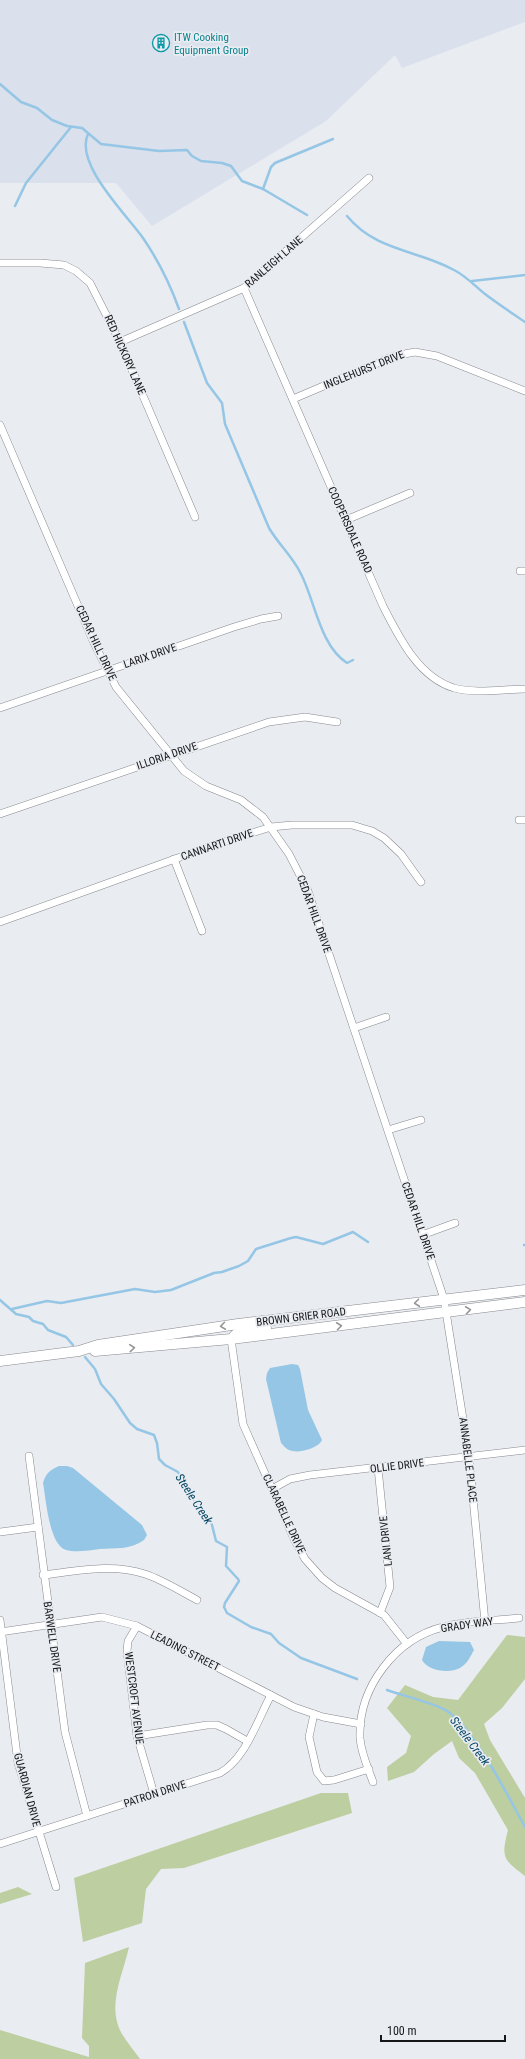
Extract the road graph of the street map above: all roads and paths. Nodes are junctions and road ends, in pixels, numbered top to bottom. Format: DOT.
graph roads {
  1 [pos="369,178"];
  2 [pos="0,263"];
  3 [pos="244,288"];
  4 [pos="120,342"];
  5 [pos="525,391"];
  6 [pos="293,399"];
  7 [pos="0,425"];
  8 [pos="410,493"];
  9 [pos="195,517"];
  10 [pos="346,520"];
  11 [pos="278,616"];
  12 [pos="107,671"];
  13 [pos="525,689"];
  14 [pos="0,708"];
  15 [pos="337,722"];
  16 [pos="171,755"];
  17 [pos="0,814"];
  18 [pos="271,827"];
  19 [pos="174,859"];
  20 [pos="421,882"];
  21 [pos="0,922"];
  22 [pos="202,932"];
  23 [pos="386,1017"];
  24 [pos="354,1028"];
  25 [pos="421,1120"];
  26 [pos="388,1130"];
  27 [pos="455,1223"];
  28 [pos="422,1235"];
  29 [pos="525,1290"];
  30 [pos="444,1299"];
  31 [pos="525,1302"];
  32 [pos="346,1311"];
  33 [pos="445,1313"];
  34 [pos="231,1339"];
  35 [pos="79,1351"];
  36 [pos="0,1361"];
  37 [pos="525,1450"];
  38 [pos="29,1456"];
  39 [pos="469,1457"];
  40 [pos="378,1468"];
  41 [pos="272,1489"];
  42 [pos="38,1527"];
  43 [pos="0,1532"];
  44 [pos="44,1575"];
  45 [pos="197,1600"];
  46 [pos="380,1613"];
  47 [pos="519,1618"];
  48 [pos="0,1620"];
  49 [pos="485,1622"];
  50 [pos="51,1625"];
  51 [pos="137,1626"];
  52 [pos="1,1632"];
  53 [pos="407,1644"];
  54 [pos="4,1681"];
  55 [pos="271,1695"];
  56 [pos="314,1714"];
  57 [pos="361,1724"];
  58 [pos="137,1736"];
  59 [pos="247,1741"];
  60 [pos="369,1769"];
  61 [pos="373,1782"];
  62 [pos="154,1794"];
  63 [pos="87,1816"];
  64 [pos="38,1830"];
  65 [pos="0,1844"];
  66 [pos="56,1887"];
  1 -- 3 [label="street, RANLEIGH LANE"];
  2 -- 4 [label="street, RED HICKORY LANE"];
  3 -- 4 [label="street, RANLEIGH LANE"];
  3 -- 6 [label="street, COOPERSDALE ROAD"];
  4 -- 9 [label="street, RED HICKORY LANE"];
  5 -- 6 [label="street, INGLEHURST DRIVE"];
  6 -- 10 [label="street, COOPERSDALE ROAD"];
  7 -- 12 [label="street, CEDAR HILL DRIVE"];
  8 -- 10 [label="street"];
  10 -- 13 [label="street, COOPERSDALE ROAD"];
  11 -- 12 [label="street, LARIX DRIVE"];
  12 -- 14 [label="street, LARIX DRIVE"];
  12 -- 16 [label="street, CEDAR HILL DRIVE"];
  15 -- 16 [label="street, ILLORIA DRIVE"];
  16 -- 17 [label="street, ILLORIA DRIVE"];
  16 -- 18 [label="street, CEDAR HILL DRIVE"];
  18 -- 19 [label="street, CANNARTI DRIVE"];
  18 -- 20 [label="street, CANNARTI DRIVE"];
  18 -- 24 [label="street, CEDAR HILL DRIVE"];
  19 -- 21 [label="street, CANNARTI DRIVE"];
  19 -- 22 [label="street"];
  23 -- 24 [label="street"];
  24 -- 26 [label="street, CEDAR HILL DRIVE"];
  25 -- 26 [label="street"];
  26 -- 28 [label="street, CEDAR HILL DRIVE"];
  27 -- 28 [label="street"];
  28 -- 30 [label="street, CEDAR HILL DRIVE"];
  29 -- 30 [label="main road, BROWN GRIER ROAD"];
  30 -- 32 [label="main road, BROWN GRIER ROAD, one-way"];
  30 -- 33 [label="street, ANNABELLE PLACE"];
  33 -- 31 [label="main road, BROWN GRIER ROAD, one-way"];
  32 -- 34 [label="main road"];
  32 -- 35 [label="main road, BROWN GRIER ROAD, one-way"];
  34 -- 33 [label="main road, BROWN GRIER ROAD, one-way"];
  33 -- 39 [label="street, ANNABELLE PLACE"];
  35 -- 34 [label="main road, BROWN GRIER ROAD, one-way"];
  34 -- 41 [label="street, CLARABELLE DRIVE"];
  35 -- 36 [label="main road, BROWN GRIER ROAD"];
  37 -- 39 [label="street, OLLIE DRIVE"];
  38 -- 42 [label="street, BARWELL DRIVE"];
  39 -- 40 [label="street, OLLIE DRIVE"];
  39 -- 49 [label="street, ANNABELLE PLACE"];
  40 -- 41 [label="street, OLLIE DRIVE"];
  40 -- 46 [label="street, LANI DRIVE"];
  41 -- 46 [label="street, CLARABELLE DRIVE"];
  42 -- 43 [label="street"];
  42 -- 44 [label="street, BARWELL DRIVE"];
  44 -- 45 [label="street"];
  44 -- 50 [label="street, BARWELL DRIVE"];
  46 -- 53 [label="street, CLARABELLE DRIVE"];
  47 -- 49 [label="street, GRADY WAY"];
  48 -- 52 [label="street, GUARDIAN DRIVE"];
  49 -- 53 [label="street, GRADY WAY"];
  50 -- 51 [label="street, LEADING STREET"];
  50 -- 52 [label="street, LEADING STREET"];
  50 -- 63 [label="street, BARWELL DRIVE"];
  51 -- 55 [label="street, LEADING STREET"];
  51 -- 58 [label="street, WESTCROFT AVENUE"];
  52 -- 54 [label="street, GUARDIAN DRIVE"];
  53 -- 57 [label="street, GRADY WAY"];
  54 -- 64 [label="street, GUARDIAN DRIVE"];
  55 -- 56 [label="street, LEADING STREET"];
  55 -- 59 [label="street, PATRON DRIVE"];
  56 -- 57 [label="street, LEADING STREET"];
  56 -- 60 [label="street"];
  57 -- 60 [label="street, GRADY WAY"];
  58 -- 59 [label="street"];
  58 -- 62 [label="street, WESTCROFT AVENUE"];
  59 -- 62 [label="street, PATRON DRIVE"];
  60 -- 61 [label="street, GRADY WAY"];
  62 -- 63 [label="street, PATRON DRIVE"];
  63 -- 64 [label="street, PATRON DRIVE"];
  64 -- 65 [label="street, PATRON DRIVE"];
  64 -- 66 [label="street, GUARDIAN DRIVE"];
}
